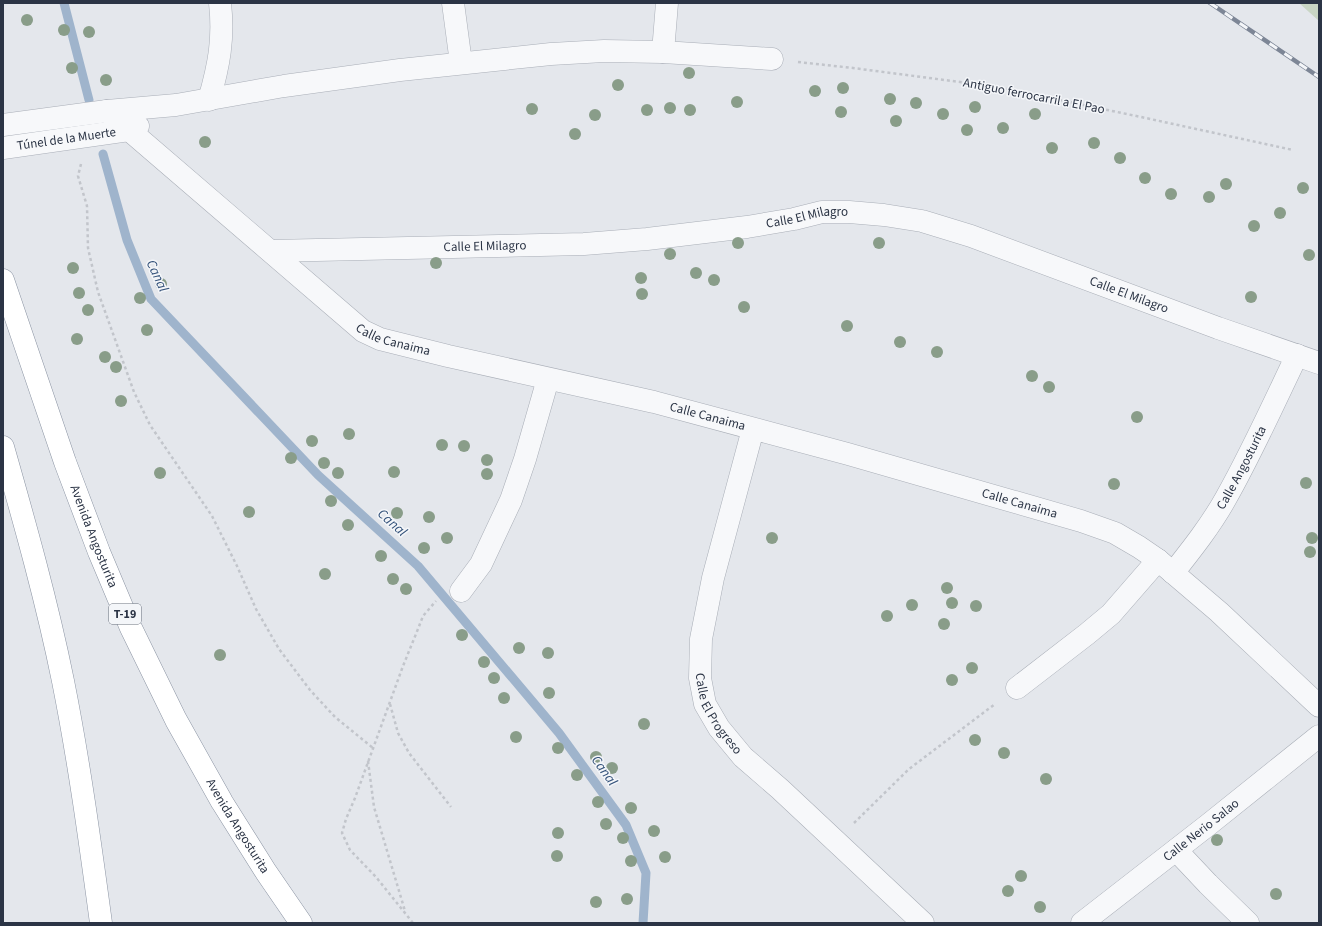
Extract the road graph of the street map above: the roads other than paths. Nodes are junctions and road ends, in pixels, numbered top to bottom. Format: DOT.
graph roads {
  1 [pos="220,3"];
  2 [pos="453,3"];
  3 [pos="667,3"];
  4 [pos="663,52"];
  5 [pos="772,59"];
  6 [pos="461,63"];
  7 [pos="209,100"];
  8 [pos="176,105"];
  9 [pos="107,111"];
  10 [pos="3,125"];
  11 [pos="129,130"];
  12 [pos="3,148"];
  13 [pos="271,251"];
  14 [pos="3,280"];
  15 [pos="1297,355"];
  16 [pos="1319,363"];
  17 [pos="548,379"];
  18 [pos="753,429"];
  19 [pos="3,447"];
  20 [pos="1166,567"];
  21 [pos="461,591"];
  22 [pos="1017,688"];
  23 [pos="1319,706"];
  24 [pos="1319,736"];
  25 [pos="1176,850"];
  26 [pos="101,923"];
  27 [pos="301,923"];
  28 [pos="923,923"];
  29 [pos="1082,923"];
  30 [pos="1248,923"];
  1 -- 7 [label="street"];
  2 -- 6 [label="street"];
  3 -- 4 [label="street"];
  4 -- 5 [label="street, Túnel de la Muerte"];
  4 -- 6 [label="street, Túnel de la Muerte"];
  6 -- 7 [label="street, Túnel de la Muerte"];
  7 -- 8 [label="street, Túnel de la Muerte"];
  8 -- 9 [label="street, Túnel de la Muerte"];
  8 -- 11 [label="street, Túnel de la Muerte"];
  9 -- 10 [label="street, Túnel de la Muerte"];
  9 -- 11 [label="street, Calle Canaima"];
  11 -- 12 [label="street, Túnel de la Muerte"];
  11 -- 13 [label="street, Calle Canaima"];
  13 -- 15 [label="street, Calle El Milagro"];
  13 -- 17 [label="street, Calle Canaima"];
  14 -- 27 [label="highway, Avenida Angosturita / T-19"];
  15 -- 16 [label="street, Calle El Milagro"];
  15 -- 20 [label="street, Calle Angosturita"];
  17 -- 18 [label="street, Calle Canaima"];
  17 -- 21 [label="street"];
  18 -- 20 [label="street, Calle Canaima"];
  18 -- 28 [label="street, Calle El Progreso"];
  19 -- 26 [label="highway"];
  20 -- 22 [label="street, Calle Angosturita"];
  20 -- 23 [label="street, Calle Canaima"];
  24 -- 25 [label="street, Calle Nerio Salao"];
  25 -- 29 [label="street, Calle Nerio Salao"];
  25 -- 30 [label="street"];
}
